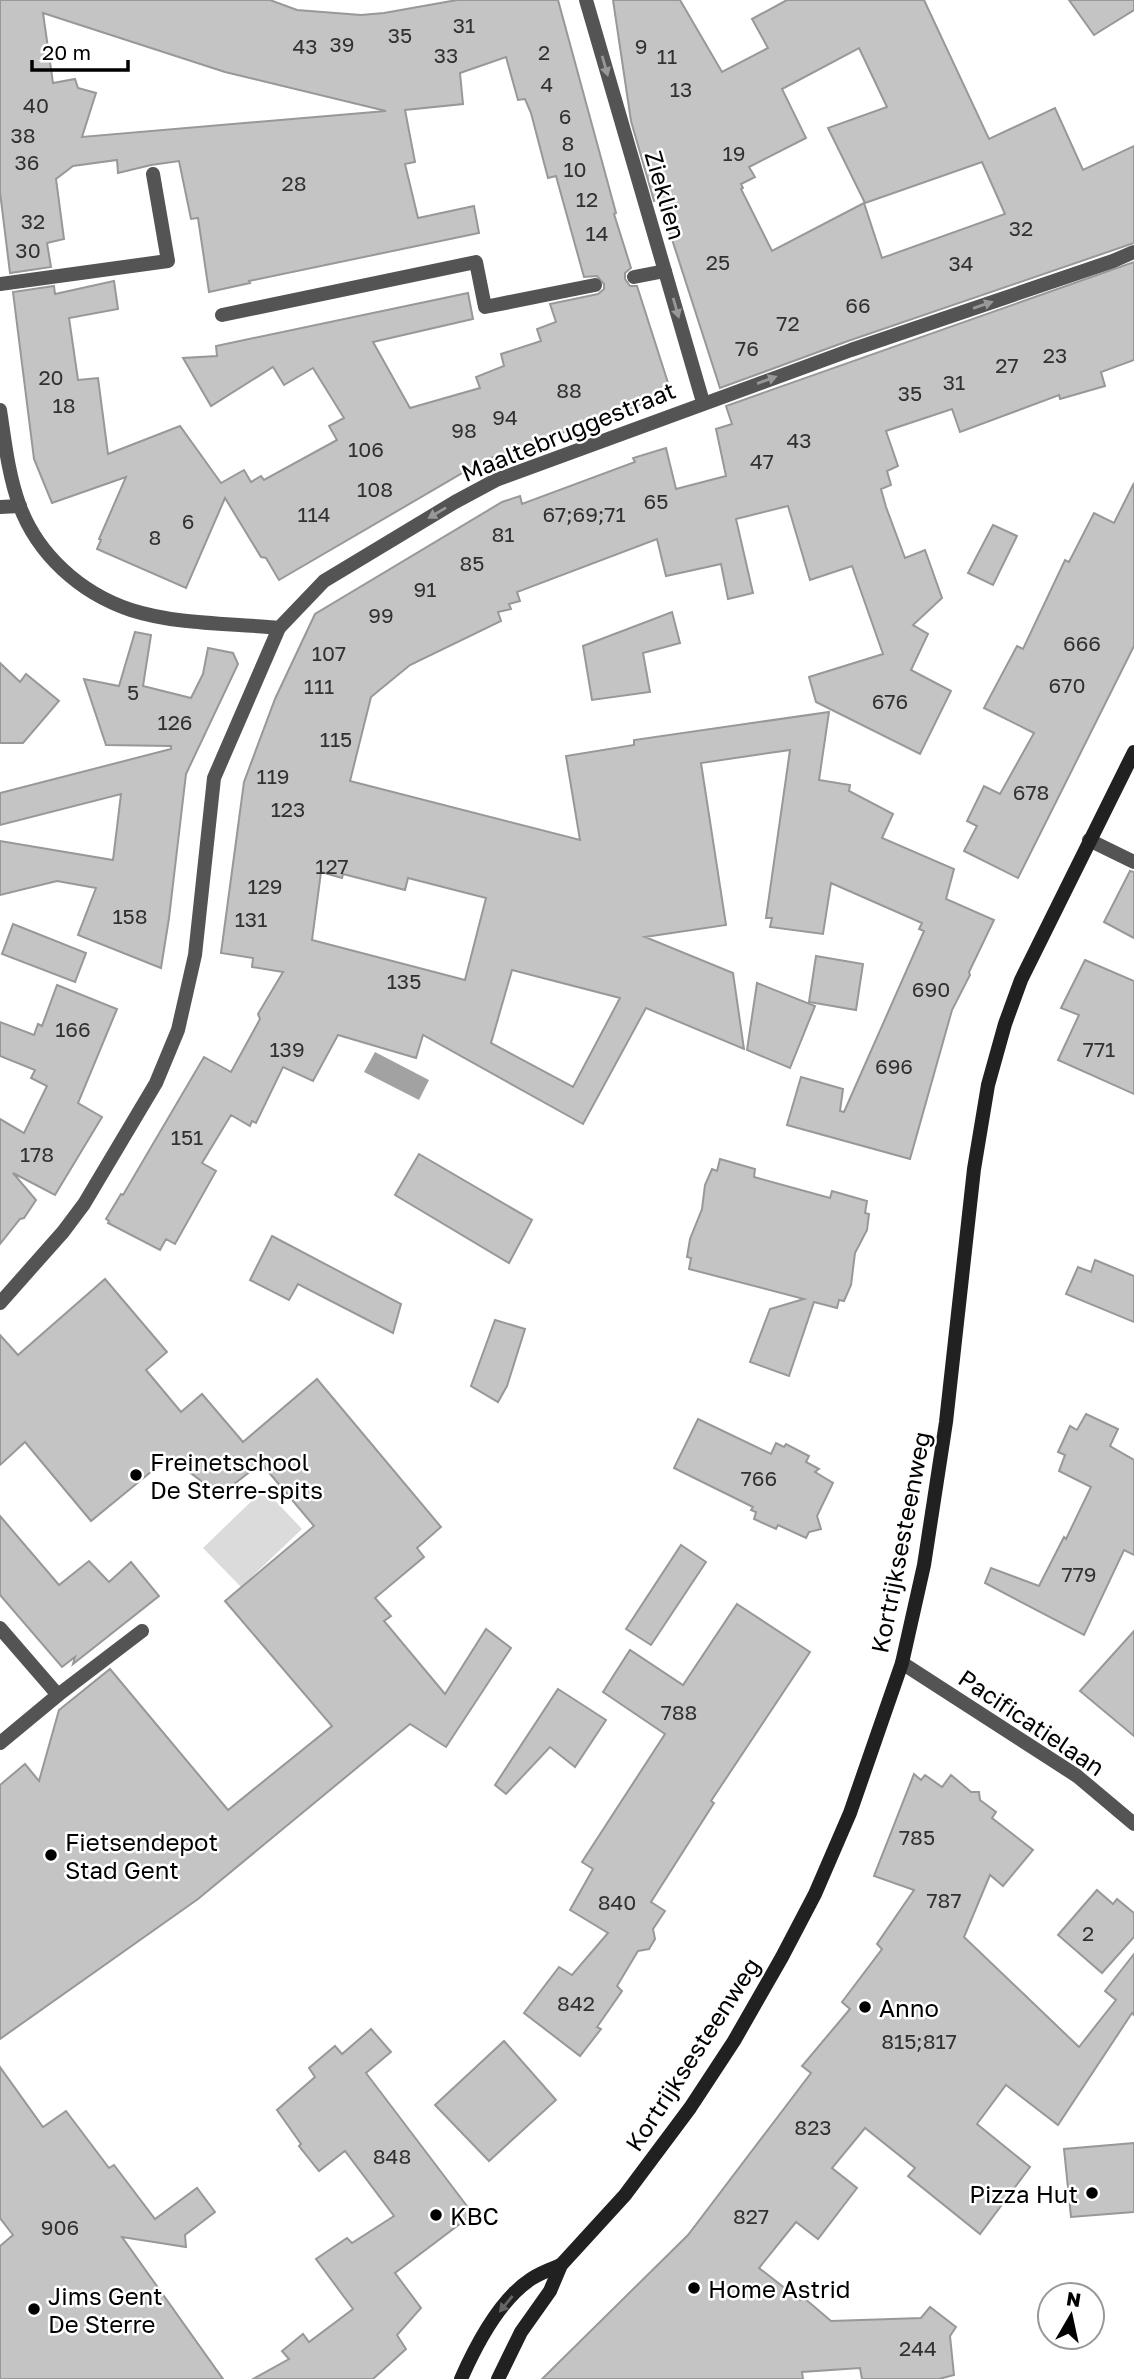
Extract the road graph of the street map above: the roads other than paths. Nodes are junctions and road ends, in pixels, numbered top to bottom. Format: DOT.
graph roads {
  1 [pos="586,0"];
  2 [pos="153,174"];
  3 [pos="1134,252"];
  4 [pos="665,271"];
  5 [pos="634,277"];
  6 [pos="0,284"];
  7 [pos="595,285"];
  8 [pos="222,315"];
  9 [pos="703,402"];
  10 [pos="0,410"];
  11 [pos="20,506"];
  12 [pos="0,508"];
  13 [pos="279,628"];
  14 [pos="1134,752"];
  15 [pos="1090,840"];
  16 [pos="1134,862"];
  17 [pos="0,1303"];
  18 [pos="0,1628"];
  19 [pos="142,1631"];
  20 [pos="902,1663"];
  21 [pos="58,1695"];
  22 [pos="0,1743"];
  23 [pos="1134,1824"];
  24 [pos="561,2265"];
  25 [pos="461,2379"];
  26 [pos="498,2379"];
  1 -- 4 [label="street, Zieklien, one-way"];
  2 -- 6 [label="street"];
  9 -- 3 [label="street, Maaltebruggestraat, one-way"];
  4 -- 5 [label="street"];
  4 -- 9 [label="street, Zieklien, one-way"];
  7 -- 8 [label="street"];
  9 -- 13 [label="street, Maaltebruggestraat, one-way"];
  10 -- 11 [label="street"];
  11 -- 12 [label="street"];
  11 -- 13 [label="street"];
  13 -- 17 [label="street, Maaltebruggestraat"];
  14 -- 15 [label="main road, Kortrijksesteenweg"];
  15 -- 16 [label="street"];
  15 -- 20 [label="main road, Kortrijksesteenweg"];
  18 -- 21 [label="street"];
  19 -- 21 [label="street"];
  20 -- 23 [label="street, Pacificatielaan"];
  20 -- 24 [label="main road, Kortrijksesteenweg"];
  21 -- 22 [label="street"];
  24 -- 25 [label="main road, Kortrijksesteenweg, one-way"];
  24 -- 26 [label="main road, Kortrijksesteenweg"];
}
